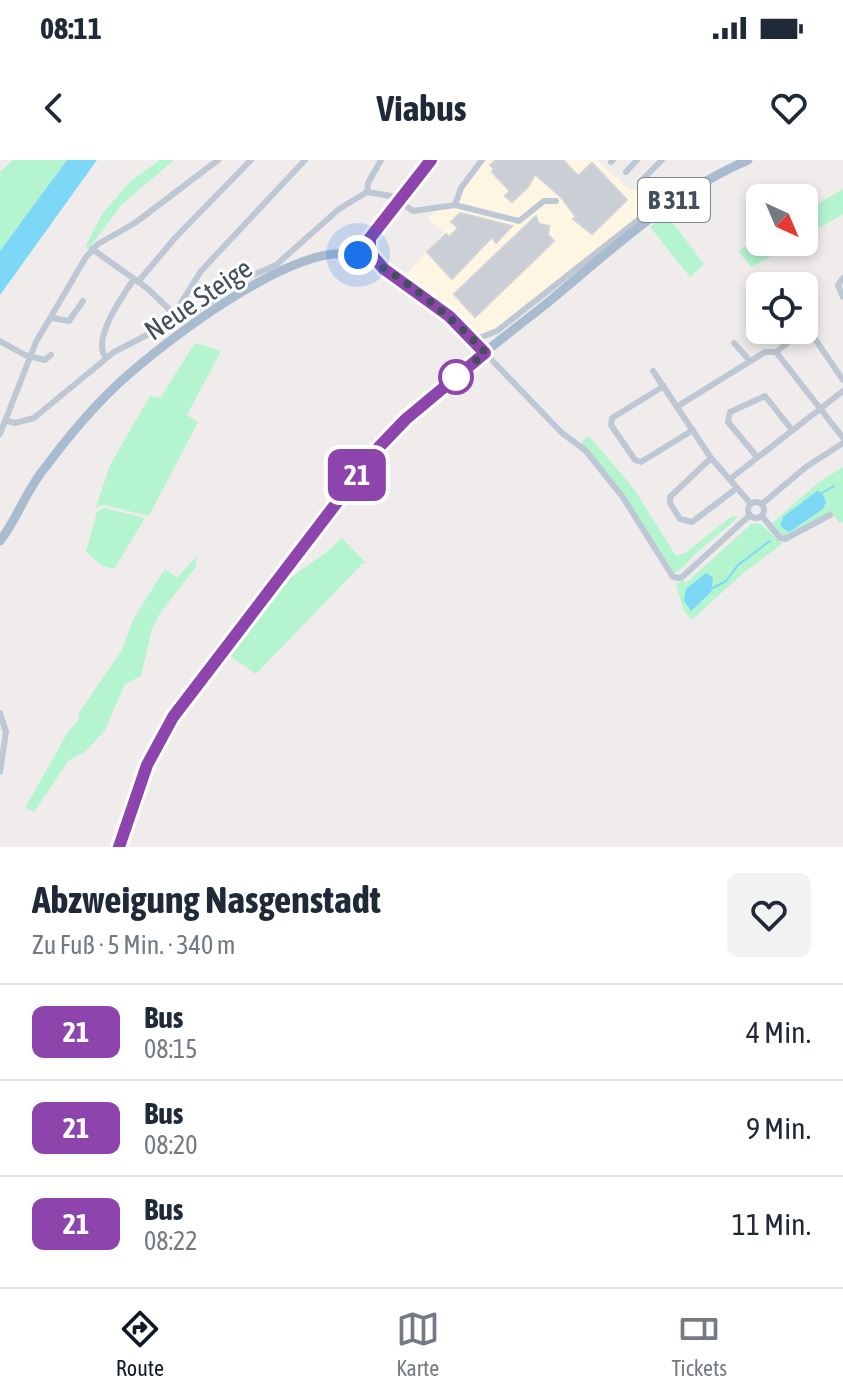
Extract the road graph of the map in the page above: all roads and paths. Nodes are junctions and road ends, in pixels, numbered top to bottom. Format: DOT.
graph roads {
  1 [pos="218,160"];
  2 [pos="251,160"];
  3 [pos="305,160"];
  4 [pos="381,160"];
  5 [pos="431,160"];
  6 [pos="482,160"];
  7 [pos="637,160"];
  8 [pos="662,160"];
  9 [pos="748,160"];
  10 [pos="626,172"];
  11 [pos="640,182"];
  12 [pos="367,192"];
  13 [pos="398,201"];
  14 [pos="556,201"];
  15 [pos="455,205"];
  16 [pos="643,216"];
  17 [pos="370,238"];
  18 [pos="92,249"];
  19 [pos="358,255"];
  20 [pos="384,269"];
  21 [pos="843,278"];
  22 [pos="136,280"];
  23 [pos="843,297"];
  24 [pos="83,301"];
  25 [pos="175,316"];
  26 [pos="52,318"];
  27 [pos="501,340"];
  28 [pos="0,341"];
  29 [pos="475,341"];
  30 [pos="734,343"];
  31 [pos="818,343"];
  32 [pos="786,344"];
  33 [pos="776,352"];
  34 [pos="485,353"];
  35 [pos="51,355"];
  36 [pos="31,357"];
  37 [pos="106,358"];
  38 [pos="750,361"];
  39 [pos="653,371"];
  40 [pos="843,380"];
  41 [pos="664,386"];
  42 [pos="843,391"];
  43 [pos="678,406"];
  44 [pos="821,409"];
  45 [pos="7,421"];
  46 [pos="693,430"];
  47 [pos="792,430"];
  48 [pos="0,434"];
  49 [pos="843,441"];
  50 [pos="757,457"];
  51 [pos="711,458"];
  52 [pos="730,479"];
  53 [pos="737,488"];
  54 [pos="751,504"];
  55 [pos="762,504"];
  56 [pos="750,515"];
  57 [pos="830,515"];
  58 [pos="762,516"];
  59 [pos="4,529"];
  60 [pos="0,541"];
  61 [pos="0,713"];
  62 [pos="0,772"];
  63 [pos="119,847"];
  1 -- 18 [label="street"];
  2 -- 22 [label="street"];
  3 -- 25 [label="street"];
  4 -- 12 [label="street"];
  5 -- 13 [label="street"];
  6 -- 15 [label="street"];
  7 -- 10 [label="street"];
  8 -- 11 [label="street"];
  9 -- 27 [label="main road, B 311"];
  12 -- 13 [label="street"];
  12 -- 25 [label="street"];
  13 -- 15 [label="street"];
  13 -- 17 [label="street"];
  14 -- 15 [label="street"];
  16 -- 29 [label="street"];
  17 -- 19 [label="street"];
  17 -- 20 [label="street"];
  18 -- 22 [label="street"];
  18 -- 26 [label="street"];
  19 -- 20 [label="main road"];
  19 -- 59 [label="main road, Neue Steige"];
  20 -- 29 [label="main road"];
  21 -- 23 [label="street"];
  22 -- 25 [label="street"];
  22 -- 37 [label="street"];
  24 -- 26 [label="street"];
  25 -- 37 [label="street"];
  26 -- 36 [label="street"];
  27 -- 29 [label="main road"];
  27 -- 34 [label="main road, B 311"];
  28 -- 36 [label="street"];
  29 -- 34 [label="main road"];
  30 -- 38 [label="street"];
  31 -- 40 [label="street"];
  32 -- 33 [label="street"];
  33 -- 38 [label="street"];
  33 -- 44 [label="street"];
  34 -- 56 [label="street"];
  34 -- 63 [label="main road, B 311"];
  35 -- 36 [label="street"];
  36 -- 45 [label="street"];
  37 -- 45 [label="street"];
  38 -- 43 [label="street"];
  39 -- 41 [label="street"];
  41 -- 43 [label="street"];
  41 -- 46 [label="street"];
  42 -- 44 [label="street"];
  43 -- 46 [label="street"];
  44 -- 47 [label="street"];
  44 -- 49 [label="street"];
  45 -- 48 [label="street"];
  46 -- 51 [label="street"];
  47 -- 50 [label="street"];
  47 -- 50 [label="street"];
  49 -- 55 [label="street"];
  50 -- 52 [label="street"];
  51 -- 52 [label="street"];
  51 -- 53 [label="street"];
  52 -- 53 [label="street"];
  53 -- 54 [label="street"];
  54 -- 55 [label="street"];
  54 -- 56 [label="street"];
  55 -- 58 [label="street"];
  56 -- 58 [label="street"];
  57 -- 58 [label="street"];
  59 -- 60 [label="main road, Neue Steige"];
  61 -- 62 [label="street"];
}
